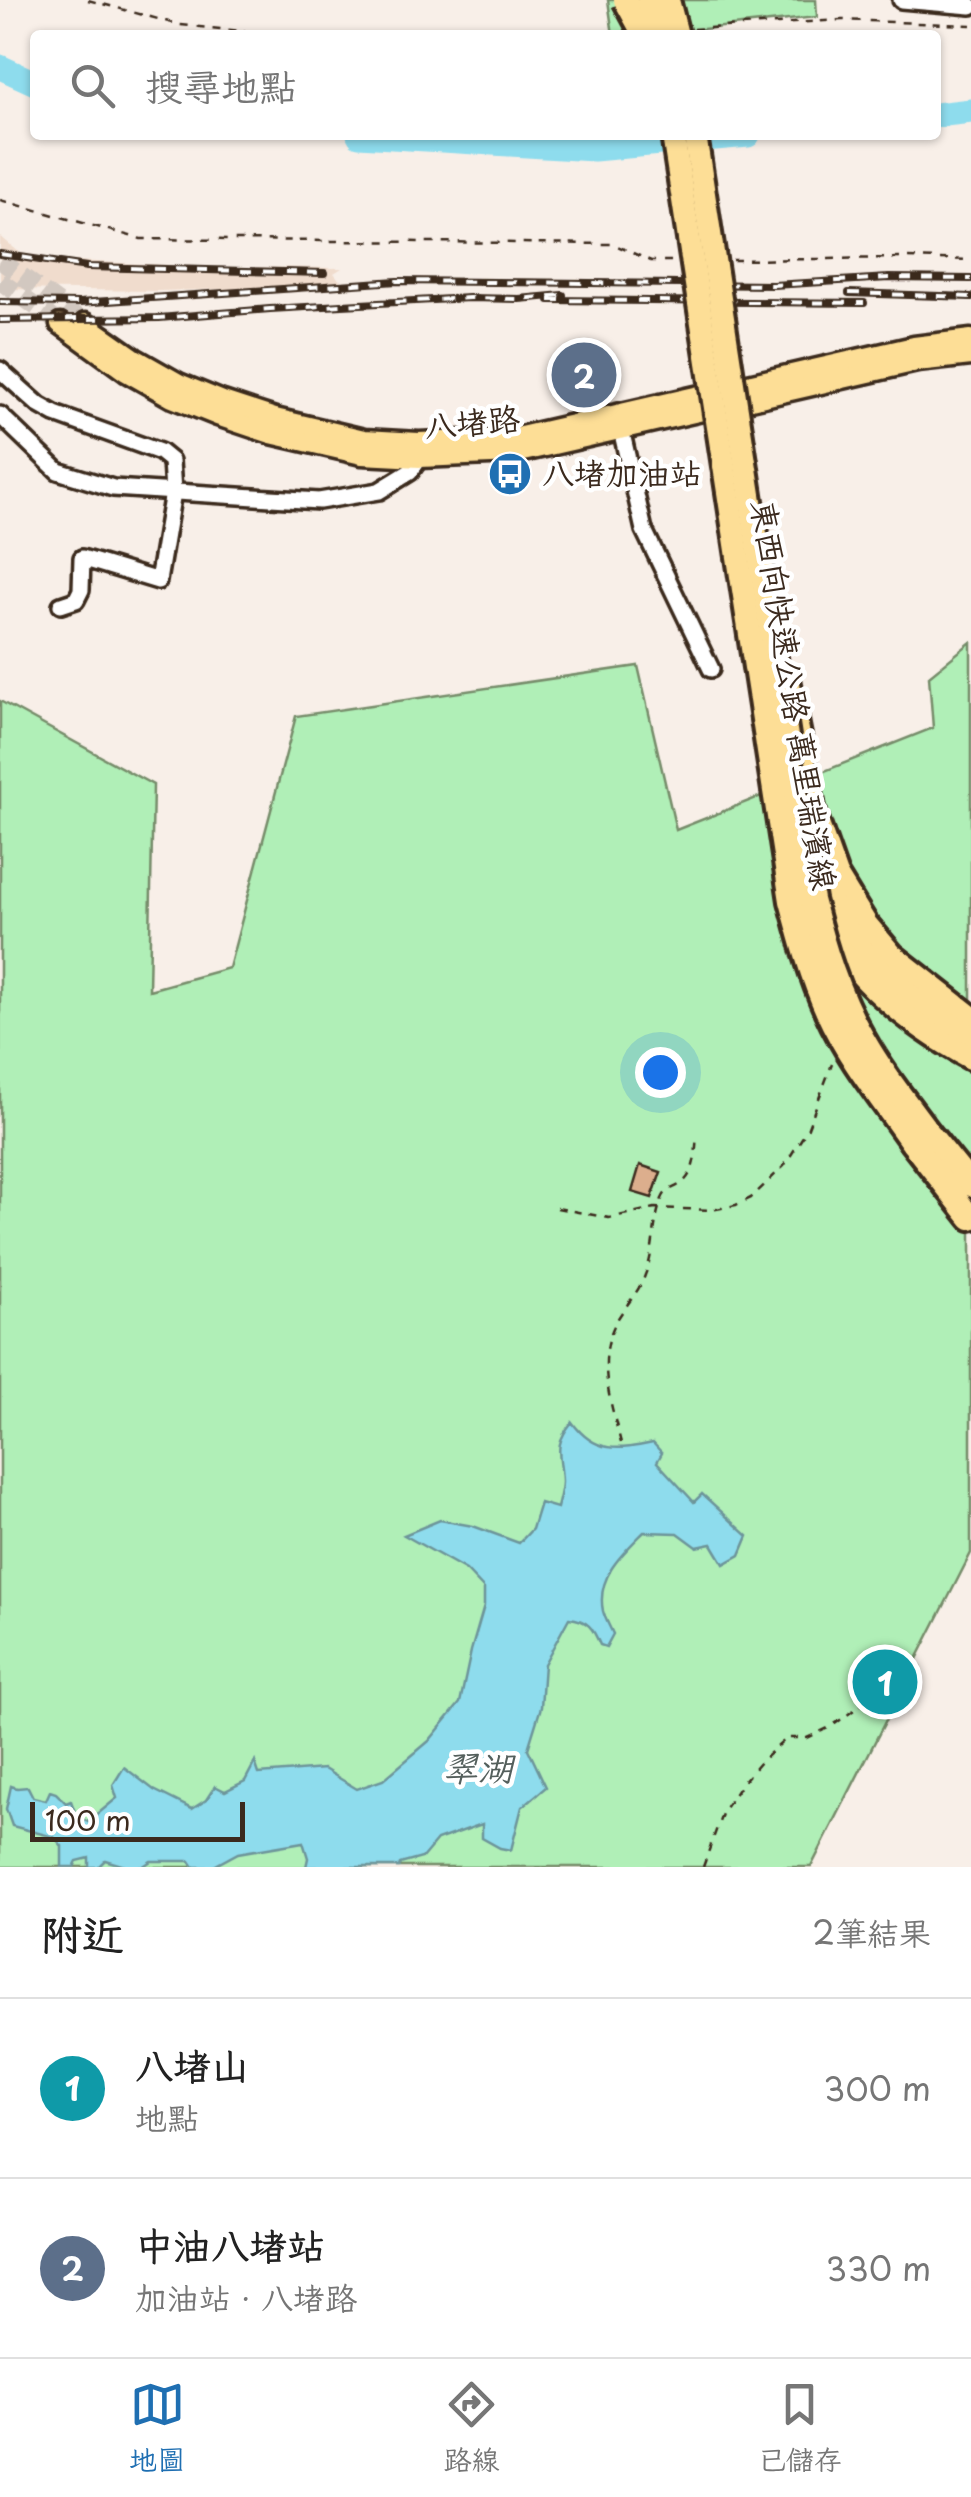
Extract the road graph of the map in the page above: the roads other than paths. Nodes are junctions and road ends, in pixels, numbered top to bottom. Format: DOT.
graph roads {
  1 [pos="625,0"];
  2 [pos="648,0"];
  3 [pos="664,0"];
  4 [pos="901,0"];
  5 [pos="971,6"];
  6 [pos="641,30"];
  7 [pos="667,30"];
  8 [pos="669,30"];
  9 [pos="664,140"];
  10 [pos="674,140"];
  11 [pos="683,140"];
  12 [pos="696,140"];
  13 [pos="86,323"];
  14 [pos="60,324"];
  15 [pos="971,340"];
  16 [pos="971,356"];
  17 [pos="0,370"];
  18 [pos="0,416"];
  19 [pos="621,429"];
  20 [pos="420,450"];
  21 [pos="174,492"];
  22 [pos="752,515"];
  23 [pos="62,606"];
  24 [pos="711,668"];
  25 [pos="773,784"];
  26 [pos="971,1018"];
  27 [pos="971,1036"];
  28 [pos="971,1058"];
  29 [pos="921,1138"];
  30 [pos="961,1190"];
  31 [pos="971,1222"];
  1 -- 6 [label="highway, bridge"];
  2 -- 7 [label="highway, bridge"];
  3 -- 8 [label="highway, bridge"];
  4 -- 5 [label="street"];
  9 -- 25 [label="highway"];
  10 -- 29 [label="highway, 東西向快速公路 萬里瑞濱線, bridge"];
  11 -- 25 [label="highway"];
  12 -- 22 [label="highway, 東西向快速公路 萬里瑞濱線, bridge"];
  13 -- 20 [label="main road, 八堵路"];
  14 -- 20 [label="main road, 八堵路"];
  15 -- 20 [label="main road, 八堵路"];
  16 -- 19 [label="main road, 八堵路"];
  17 -- 21 [label="street"];
  18 -- 21 [label="street"];
  19 -- 20 [label="main road, 八堵路"];
  19 -- 24 [label="street"];
  20 -- 21 [label="street"];
  21 -- 23 [label="street"];
  22 -- 26 [label="highway, bridge"];
  22 -- 29 [label="highway, 東西向快速公路 萬里瑞濱線, bridge"];
  25 -- 27 [label="highway"];
  25 -- 28 [label="highway"];
  29 -- 30 [label="highway, 東西向快速公路 萬里瑞濱線"];
  30 -- 31 [label="highway, 東西向快速公路 萬里瑞濱線"];
}
